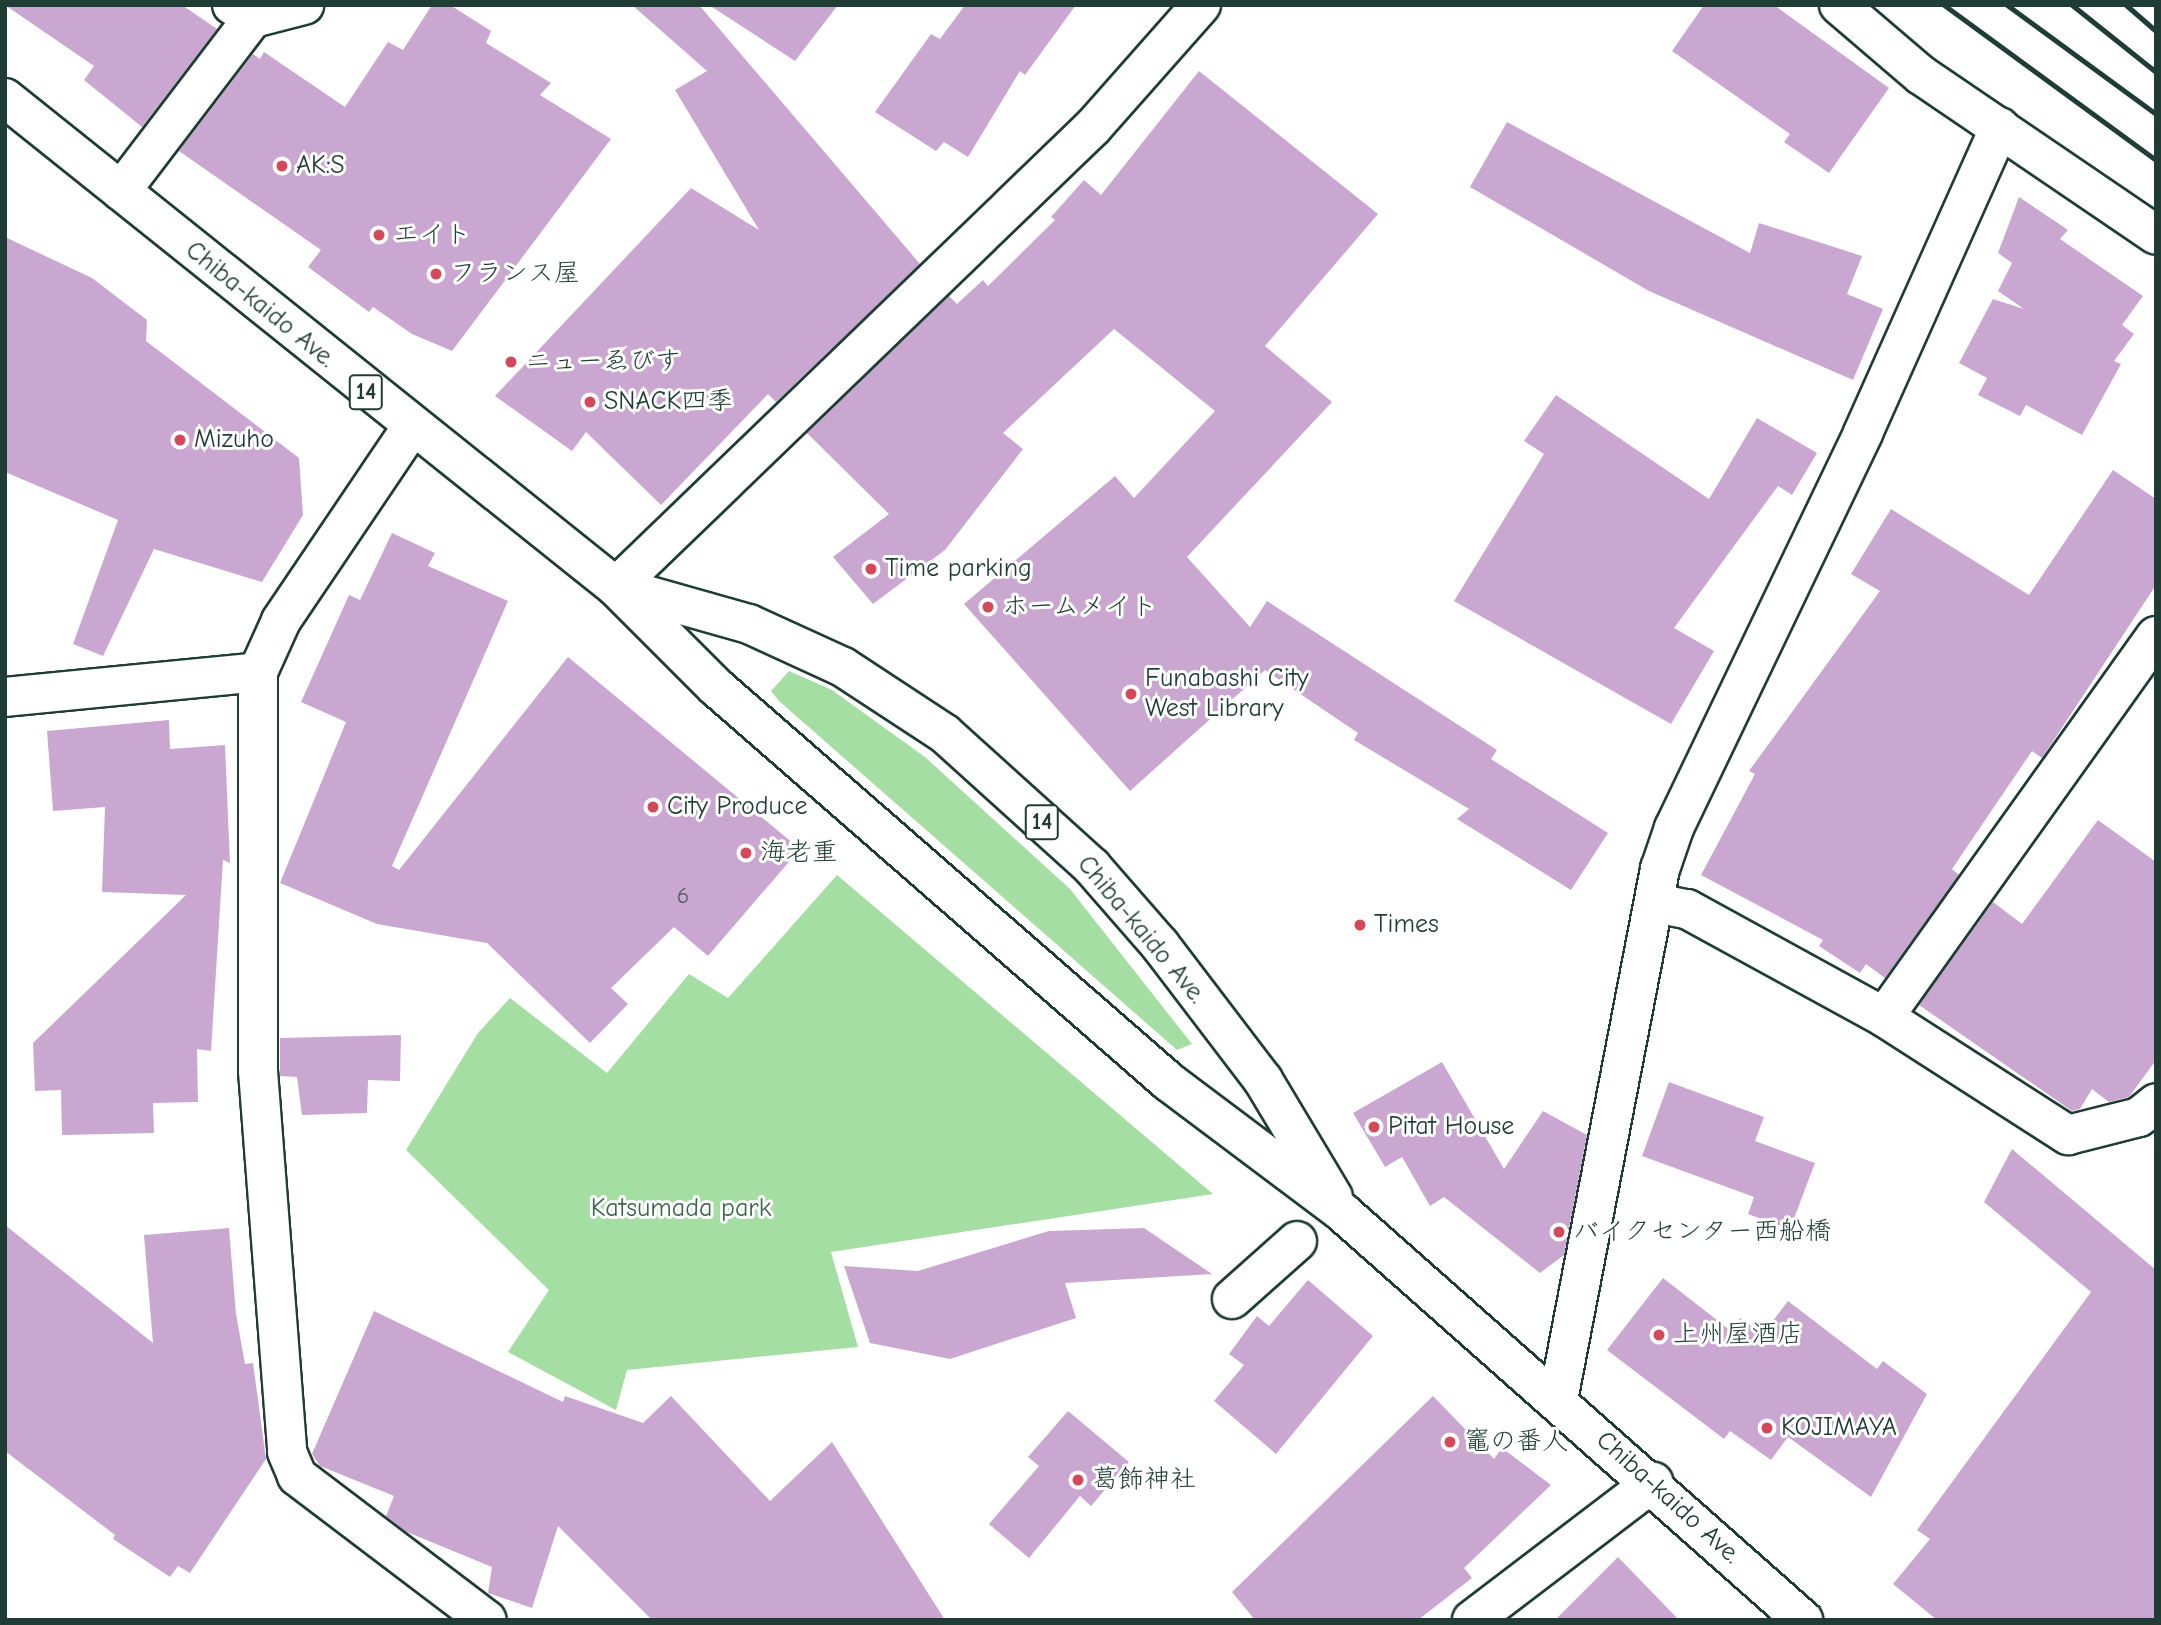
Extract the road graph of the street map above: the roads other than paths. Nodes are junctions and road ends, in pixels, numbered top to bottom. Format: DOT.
graph roads {
  1 [pos="304,5"];
  2 [pos="1201,5"];
  3 [pos="1839,5"];
  4 [pos="242,11"];
  5 [pos="5,98"];
  6 [pos="2000,127"];
  7 [pos="121,191"];
  8 [pos="2156,235"];
  9 [pos="411,428"];
  10 [pos="616,586"];
  11 [pos="2156,636"];
  12 [pos="258,672"];
  13 [pos="5,697"];
  14 [pos="1654,904"];
  15 [pos="1884,1017"];
  16 [pos="2156,1103"];
  17 [pos="1342,1212"];
  18 [pos="1297,1241"];
  19 [pos="1232,1299"];
  20 [pos="1558,1399"];
  21 [pos="1653,1482"];
  22 [pos="487,1620"];
  23 [pos="1472,1620"];
  24 [pos="1803,1620"];
  1 -- 4 [label="main road"];
  2 -- 10 [label="main road"];
  3 -- 6 [label="main road"];
  4 -- 7 [label="main road"];
  5 -- 7 [label="main road, Chiba-kaido Ave. / 14"];
  6 -- 8 [label="main road"];
  6 -- 14 [label="main road"];
  7 -- 9 [label="main road, Chiba-kaido Ave. / 14"];
  9 -- 10 [label="main road, Chiba-kaido Ave. / 14"];
  9 -- 12 [label="main road"];
  10 -- 17 [label="main road, Chiba-kaido Ave. / 14"];
  10 -- 17 [label="main road, Chiba-kaido Ave. / 14"];
  11 -- 15 [label="main road"];
  12 -- 13 [label="main road"];
  12 -- 22 [label="main road"];
  14 -- 15 [label="main road"];
  14 -- 20 [label="main road"];
  15 -- 16 [label="main road"];
  17 -- 20 [label="main road, Chiba-kaido Ave. / 14"];
  18 -- 19 [label="main road"];
  20 -- 21 [label="main road, Chiba-kaido Ave. / 14"];
  21 -- 23 [label="main road"];
  21 -- 24 [label="main road, Chiba-kaido Ave. / 14"];
}
